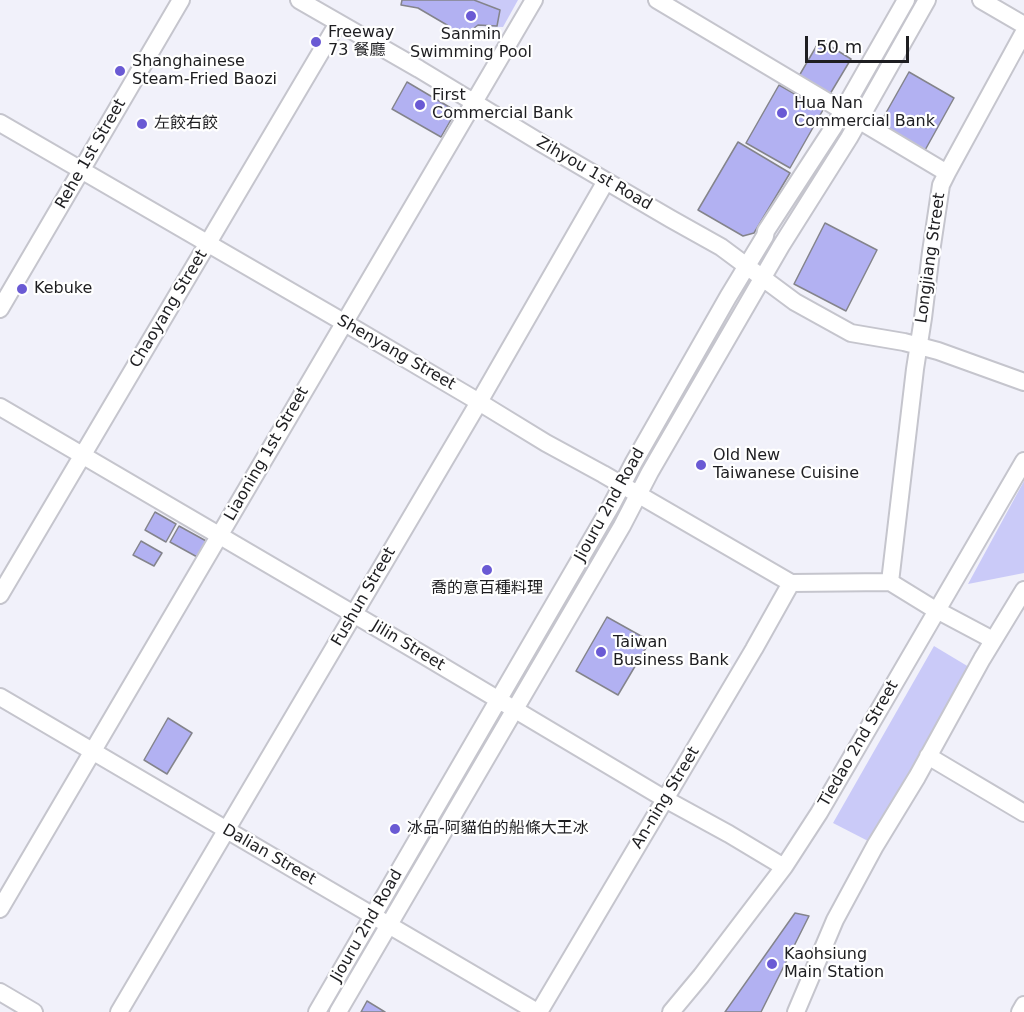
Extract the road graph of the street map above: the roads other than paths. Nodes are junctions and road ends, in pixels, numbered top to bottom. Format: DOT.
graph roads {
  1 [pos="181,0"];
  2 [pos="299,0"];
  3 [pos="534,0"];
  4 [pos="657,0"];
  5 [pos="906,0"];
  6 [pos="927,0"];
  7 [pos="981,0"];
  8 [pos="338,23"];
  9 [pos="1024,26"];
  10 [pos="1024,32"];
  11 [pos="473,101"];
  12 [pos="843,111"];
  13 [pos="859,121"];
  14 [pos="2,131"];
  15 [pos="81,171"];
  16 [pos="947,173"];
  17 [pos="606,181"];
  18 [pos="207,244"];
  19 [pos="746,266"];
  20 [pos="762,278"];
  21 [pos="0,309"];
  22 [pos="345,323"];
  23 [pos="919,346"];
  24 [pos="1024,382"];
  25 [pos="479,402"];
  26 [pos="0,407"];
  27 [pos="82,455"];
  28 [pos="1024,461"];
  29 [pos="622,485"];
  30 [pos="638,495"];
  31 [pos="219,536"];
  32 [pos="890,582"];
  33 [pos="791,584"];
  34 [pos="1024,590"];
  35 [pos="0,595"];
  36 [pos="937,611"];
  37 [pos="354,615"];
  38 [pos="993,640"];
  39 [pos="0,697"];
  40 [pos="498,701"];
  41 [pos="514,710"];
  42 [pos="93,751"];
  43 [pos="928,756"];
  44 [pos="664,799"];
  45 [pos="1024,813"];
  46 [pos="227,830"];
  47 [pos="784,867"];
  48 [pos="0,909"];
  49 [pos="373,916"];
  50 [pos="389,925"];
  51 [pos="0,992"];
  52 [pos="1024,1005"];
  53 [pos="34,1012"];
  54 [pos="119,1012"];
  55 [pos="317,1012"];
  56 [pos="338,1012"];
  57 [pos="538,1012"];
  58 [pos="671,1012"];
  59 [pos="796,1012"];
  60 [pos="1020,1012"];
  1 -- 15 [label="street, Rehe 1st Street"];
  2 -- 8 [label="street, Zihyou 1st Road"];
  3 -- 11 [label="street, Liaoning 1st Street"];
  4 -- 12 [label="street, Longjiang Street"];
  5 -- 12 [label="street, Jiouru 2nd Road"];
  6 -- 13 [label="street, Jiouru 2nd Road"];
  7 -- 9 [label="street"];
  8 -- 11 [label="street, Zihyou 1st Road"];
  8 -- 18 [label="street, Chaoyang Street"];
  10 -- 16 [label="street"];
  11 -- 17 [label="street, Zihyou 1st Road"];
  11 -- 22 [label="street, Liaoning 1st Street"];
  12 -- 13 [label="street, Longjiang Street"];
  12 -- 19 [label="street, Jiouru 2nd Road"];
  13 -- 16 [label="street, Longjiang Street"];
  13 -- 20 [label="street, Jiouru 2nd Road"];
  14 -- 15 [label="street, Shenyang Street"];
  15 -- 18 [label="street, Shenyang Street"];
  15 -- 21 [label="street, Rehe 1st Street"];
  16 -- 23 [label="street, Longjiang Street"];
  17 -- 19 [label="street, Zihyou 1st Road"];
  17 -- 25 [label="street, Fushun Street"];
  18 -- 22 [label="street, Shenyang Street"];
  18 -- 27 [label="street, Chaoyang Street"];
  19 -- 20 [label="street, Zihyou 1st Road"];
  19 -- 29 [label="street, Jiouru 2nd Road"];
  20 -- 23 [label="street, Zihyou 1st Road"];
  20 -- 30 [label="street, Jiouru 2nd Road"];
  22 -- 25 [label="street, Shenyang Street"];
  22 -- 31 [label="street, Liaoning 1st Street"];
  23 -- 24 [label="street, Zihyou 1st Road"];
  23 -- 32 [label="street, Longjiang Street"];
  25 -- 29 [label="street, Shenyang Street"];
  25 -- 37 [label="street, Fushun Street"];
  26 -- 27 [label="street, Jilin Street"];
  27 -- 31 [label="street, Jilin Street"];
  27 -- 35 [label="street, Chaoyang Street"];
  28 -- 36 [label="street, Tiedao 2nd Street"];
  29 -- 30 [label="street, Shenyang Street"];
  29 -- 40 [label="street, Jiouru 2nd Road"];
  30 -- 33 [label="street, Shenyang Street"];
  30 -- 41 [label="street, Jiouru 2nd Road"];
  31 -- 37 [label="street, Jilin Street"];
  31 -- 42 [label="street, Liaoning 1st Street"];
  32 -- 33 [label="street"];
  32 -- 36 [label="street"];
  33 -- 44 [label="street, An-ning Street"];
  34 -- 38 [label="street"];
  36 -- 38 [label="street"];
  36 -- 47 [label="street, Tiedao 2nd Street"];
  37 -- 40 [label="street, Jilin Street"];
  37 -- 46 [label="street, Fushun Street"];
  38 -- 43 [label="street"];
  39 -- 42 [label="street, Dalian Street"];
  40 -- 41 [label="street, Jilin Street"];
  40 -- 49 [label="street, Jiouru 2nd Road"];
  41 -- 44 [label="street, Jilin Street"];
  41 -- 50 [label="street, Jiouru 2nd Road"];
  42 -- 46 [label="street, Dalian Street"];
  42 -- 48 [label="street, Liaoning 1st Street"];
  43 -- 45 [label="street"];
  43 -- 59 [label="street"];
  44 -- 47 [label="street, Jilin Street"];
  44 -- 57 [label="street, An-ning Street"];
  46 -- 49 [label="street, Dalian Street"];
  46 -- 54 [label="street, Fushun Street"];
  47 -- 58 [label="street, Tiedao 2nd Street"];
  49 -- 50 [label="street, Dalian Street"];
  49 -- 55 [label="street, Jiouru 2nd Road"];
  50 -- 56 [label="street, Jiouru 2nd Road"];
  50 -- 57 [label="street, Dalian Street"];
  51 -- 53 [label="street"];
  52 -- 60 [label="street"];
}
